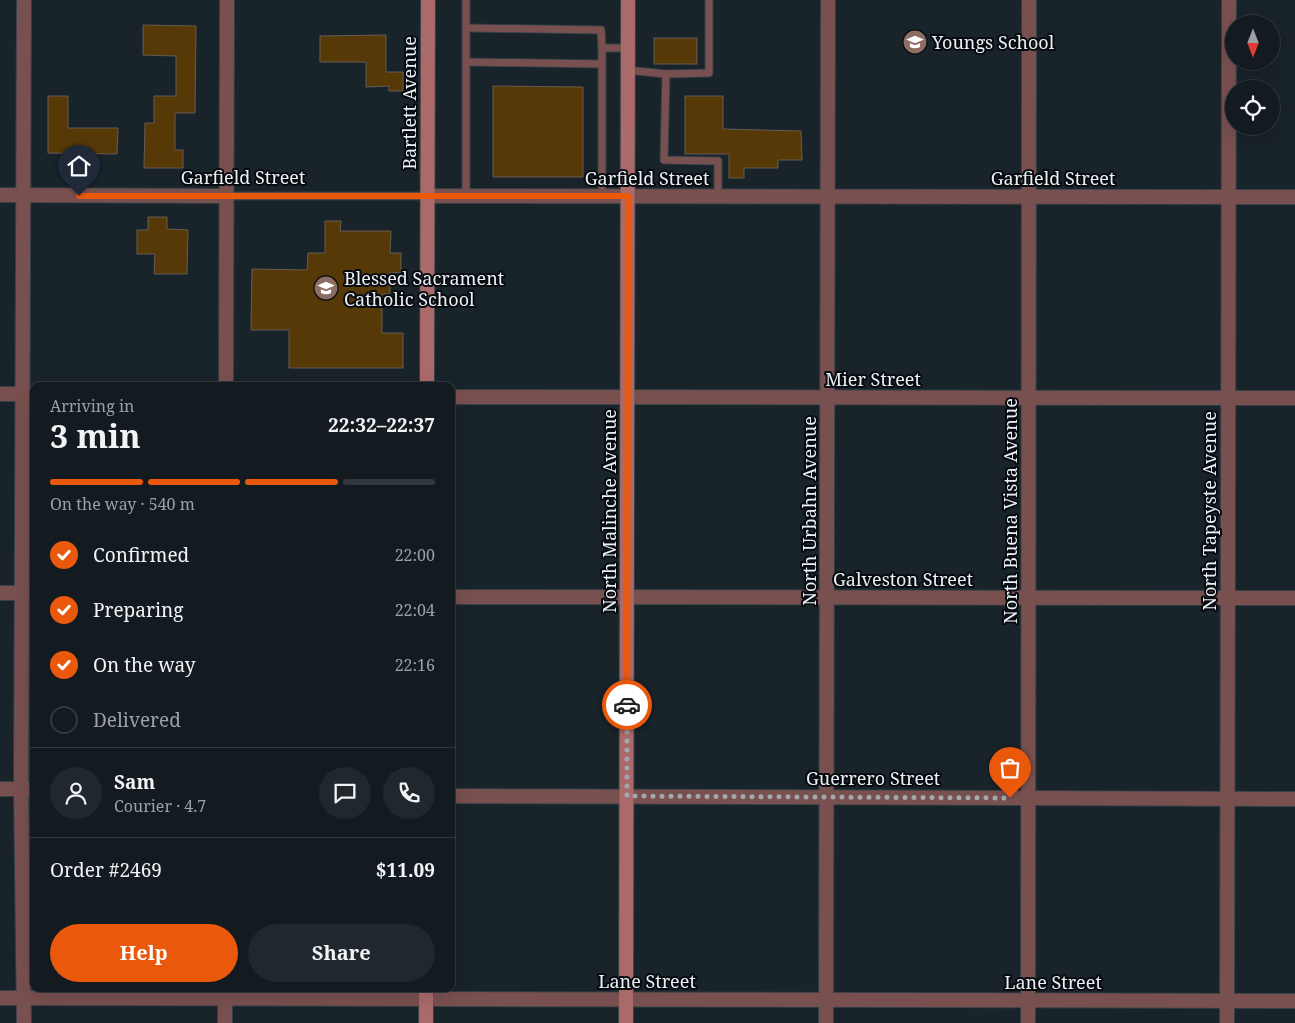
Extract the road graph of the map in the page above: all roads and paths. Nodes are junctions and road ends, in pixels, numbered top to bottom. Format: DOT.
graph roads {
  1 [pos="24,0"];
  2 [pos="227,0"];
  3 [pos="428,0"];
  4 [pos="466,0"];
  5 [pos="628,0"];
  6 [pos="709,0"];
  7 [pos="828,0"];
  8 [pos="1029,0"];
  9 [pos="1229,0"];
  10 [pos="466,28"];
  11 [pos="602,48"];
  12 [pos="628,48"];
  13 [pos="466,62"];
  14 [pos="602,64"];
  15 [pos="627,70"];
  16 [pos="666,74"];
  17 [pos="0,195"];
  18 [pos="24,195"];
  19 [pos="226,196"];
  20 [pos="427,196"];
  21 [pos="466,196"];
  22 [pos="628,196"];
  23 [pos="718,196"];
  24 [pos="602,197"];
  25 [pos="828,197"];
  26 [pos="1029,197"];
  27 [pos="1229,197"];
  28 [pos="1295,198"];
  29 [pos="226,382"];
  30 [pos="427,382"];
  31 [pos="0,394"];
  32 [pos="28,394"];
  33 [pos="455,397"];
  34 [pos="627,397"];
  35 [pos="828,398"];
  36 [pos="1029,398"];
  37 [pos="1228,398"];
  38 [pos="1295,398"];
  39 [pos="0,593"];
  40 [pos="28,593"];
  41 [pos="455,597"];
  42 [pos="627,597"];
  43 [pos="827,597"];
  44 [pos="1029,598"];
  45 [pos="1228,598"];
  46 [pos="1295,598"];
  47 [pos="0,788"];
  48 [pos="27,788"];
  49 [pos="455,796"];
  50 [pos="627,796"];
  51 [pos="827,797"];
  52 [pos="1028,798"];
  53 [pos="1227,799"];
  54 [pos="1295,799"];
  55 [pos="225,993"];
  56 [pos="426,994"];
  57 [pos="0,998"];
  58 [pos="24,998"];
  59 [pos="626,1000"];
  60 [pos="826,1000"];
  61 [pos="1028,1000"];
  62 [pos="1227,1000"];
  63 [pos="1295,1000"];
  64 [pos="24,1023"];
  65 [pos="225,1023"];
  66 [pos="426,1023"];
  67 [pos="626,1023"];
  68 [pos="826,1023"];
  69 [pos="1028,1023"];
  70 [pos="1227,1023"];
  1 -- 18 [label="street"];
  2 -- 19 [label="street"];
  3 -- 20 [label="main road, Bartlett Avenue"];
  4 -- 10 [label="lane"];
  5 -- 12 [label="main road, North Malinche Avenue"];
  6 -- 16 [label="lane"];
  7 -- 25 [label="street, North Urbahn Avenue"];
  8 -- 26 [label="street, North Buena Vista Avenue"];
  9 -- 27 [label="street, North Tapeyste Avenue"];
  10 -- 11 [label="lane"];
  10 -- 13 [label="lane"];
  11 -- 12 [label="lane"];
  11 -- 14 [label="lane"];
  12 -- 15 [label="main road, North Malinche Avenue"];
  13 -- 14 [label="lane"];
  13 -- 21 [label="lane"];
  14 -- 24 [label="lane"];
  15 -- 16 [label="lane"];
  15 -- 22 [label="main road, North Malinche Avenue"];
  16 -- 23 [label="lane"];
  17 -- 18 [label="street, Garfield Street"];
  18 -- 19 [label="street, Garfield Street"];
  18 -- 32 [label="street"];
  19 -- 20 [label="lane, Garfield Street"];
  19 -- 29 [label="street"];
  20 -- 21 [label="street, Garfield Street"];
  20 -- 30 [label="main road, Bartlett Avenue"];
  21 -- 24 [label="street, Garfield Street"];
  22 -- 23 [label="street, Garfield Street"];
  22 -- 24 [label="street, Garfield Street"];
  22 -- 34 [label="main road, North Malinche Avenue"];
  23 -- 25 [label="street, Garfield Street"];
  25 -- 26 [label="street, Garfield Street"];
  25 -- 35 [label="street, North Urbahn Avenue"];
  26 -- 27 [label="street, Garfield Street"];
  26 -- 36 [label="street, North Buena Vista Avenue"];
  27 -- 28 [label="street, Garfield Street"];
  27 -- 37 [label="street, North Tapeyste Avenue"];
  31 -- 32 [label="street"];
  32 -- 40 [label="street"];
  33 -- 34 [label="street, Mier Street"];
  34 -- 35 [label="street, Mier Street"];
  34 -- 42 [label="main road, North Malinche Avenue"];
  35 -- 36 [label="street, Mier Street"];
  35 -- 43 [label="street, North Urbahn Avenue"];
  36 -- 37 [label="street, Mier Street"];
  36 -- 44 [label="street, North Buena Vista Avenue"];
  37 -- 38 [label="street, Mier Street"];
  37 -- 45 [label="street, North Tapeyste Avenue"];
  39 -- 40 [label="street"];
  40 -- 48 [label="street"];
  41 -- 42 [label="street, Galveston Street"];
  42 -- 43 [label="street, Galveston Street"];
  42 -- 50 [label="main road, North Malinche Avenue"];
  43 -- 44 [label="street, Galveston Street"];
  43 -- 51 [label="street, North Urbahn Avenue"];
  44 -- 45 [label="street, Galveston Street"];
  44 -- 52 [label="street, North Buena Vista Avenue"];
  45 -- 46 [label="street, Galveston Street"];
  45 -- 53 [label="street, North Tapeyste Avenue"];
  47 -- 48 [label="street"];
  48 -- 58 [label="street"];
  49 -- 50 [label="street, Guerrero Street"];
  50 -- 51 [label="street, Guerrero Street"];
  50 -- 59 [label="main road, North Malinche Avenue"];
  51 -- 52 [label="street, Guerrero Street"];
  51 -- 60 [label="street, North Urbahn Avenue"];
  52 -- 53 [label="street, Guerrero Street"];
  52 -- 61 [label="street, North Buena Vista Avenue"];
  53 -- 54 [label="street, Guerrero Street"];
  53 -- 62 [label="street, North Tapeyste Avenue"];
  55 -- 56 [label="street, Lane Street"];
  55 -- 58 [label="street, Lane Street"];
  55 -- 65 [label="street"];
  56 -- 59 [label="street, Lane Street"];
  56 -- 66 [label="main road"];
  57 -- 58 [label="street, Lane Street"];
  58 -- 64 [label="street"];
  59 -- 60 [label="street, Lane Street"];
  59 -- 67 [label="main road, North Malinche Avenue"];
  60 -- 61 [label="street, Lane Street"];
  60 -- 68 [label="street, North Urbahn Avenue"];
  61 -- 62 [label="street, Lane Street"];
  61 -- 69 [label="street, North Buena Vista Avenue"];
  62 -- 63 [label="street, Lane Street"];
  62 -- 70 [label="street, North Tapeyste Avenue"];
}
